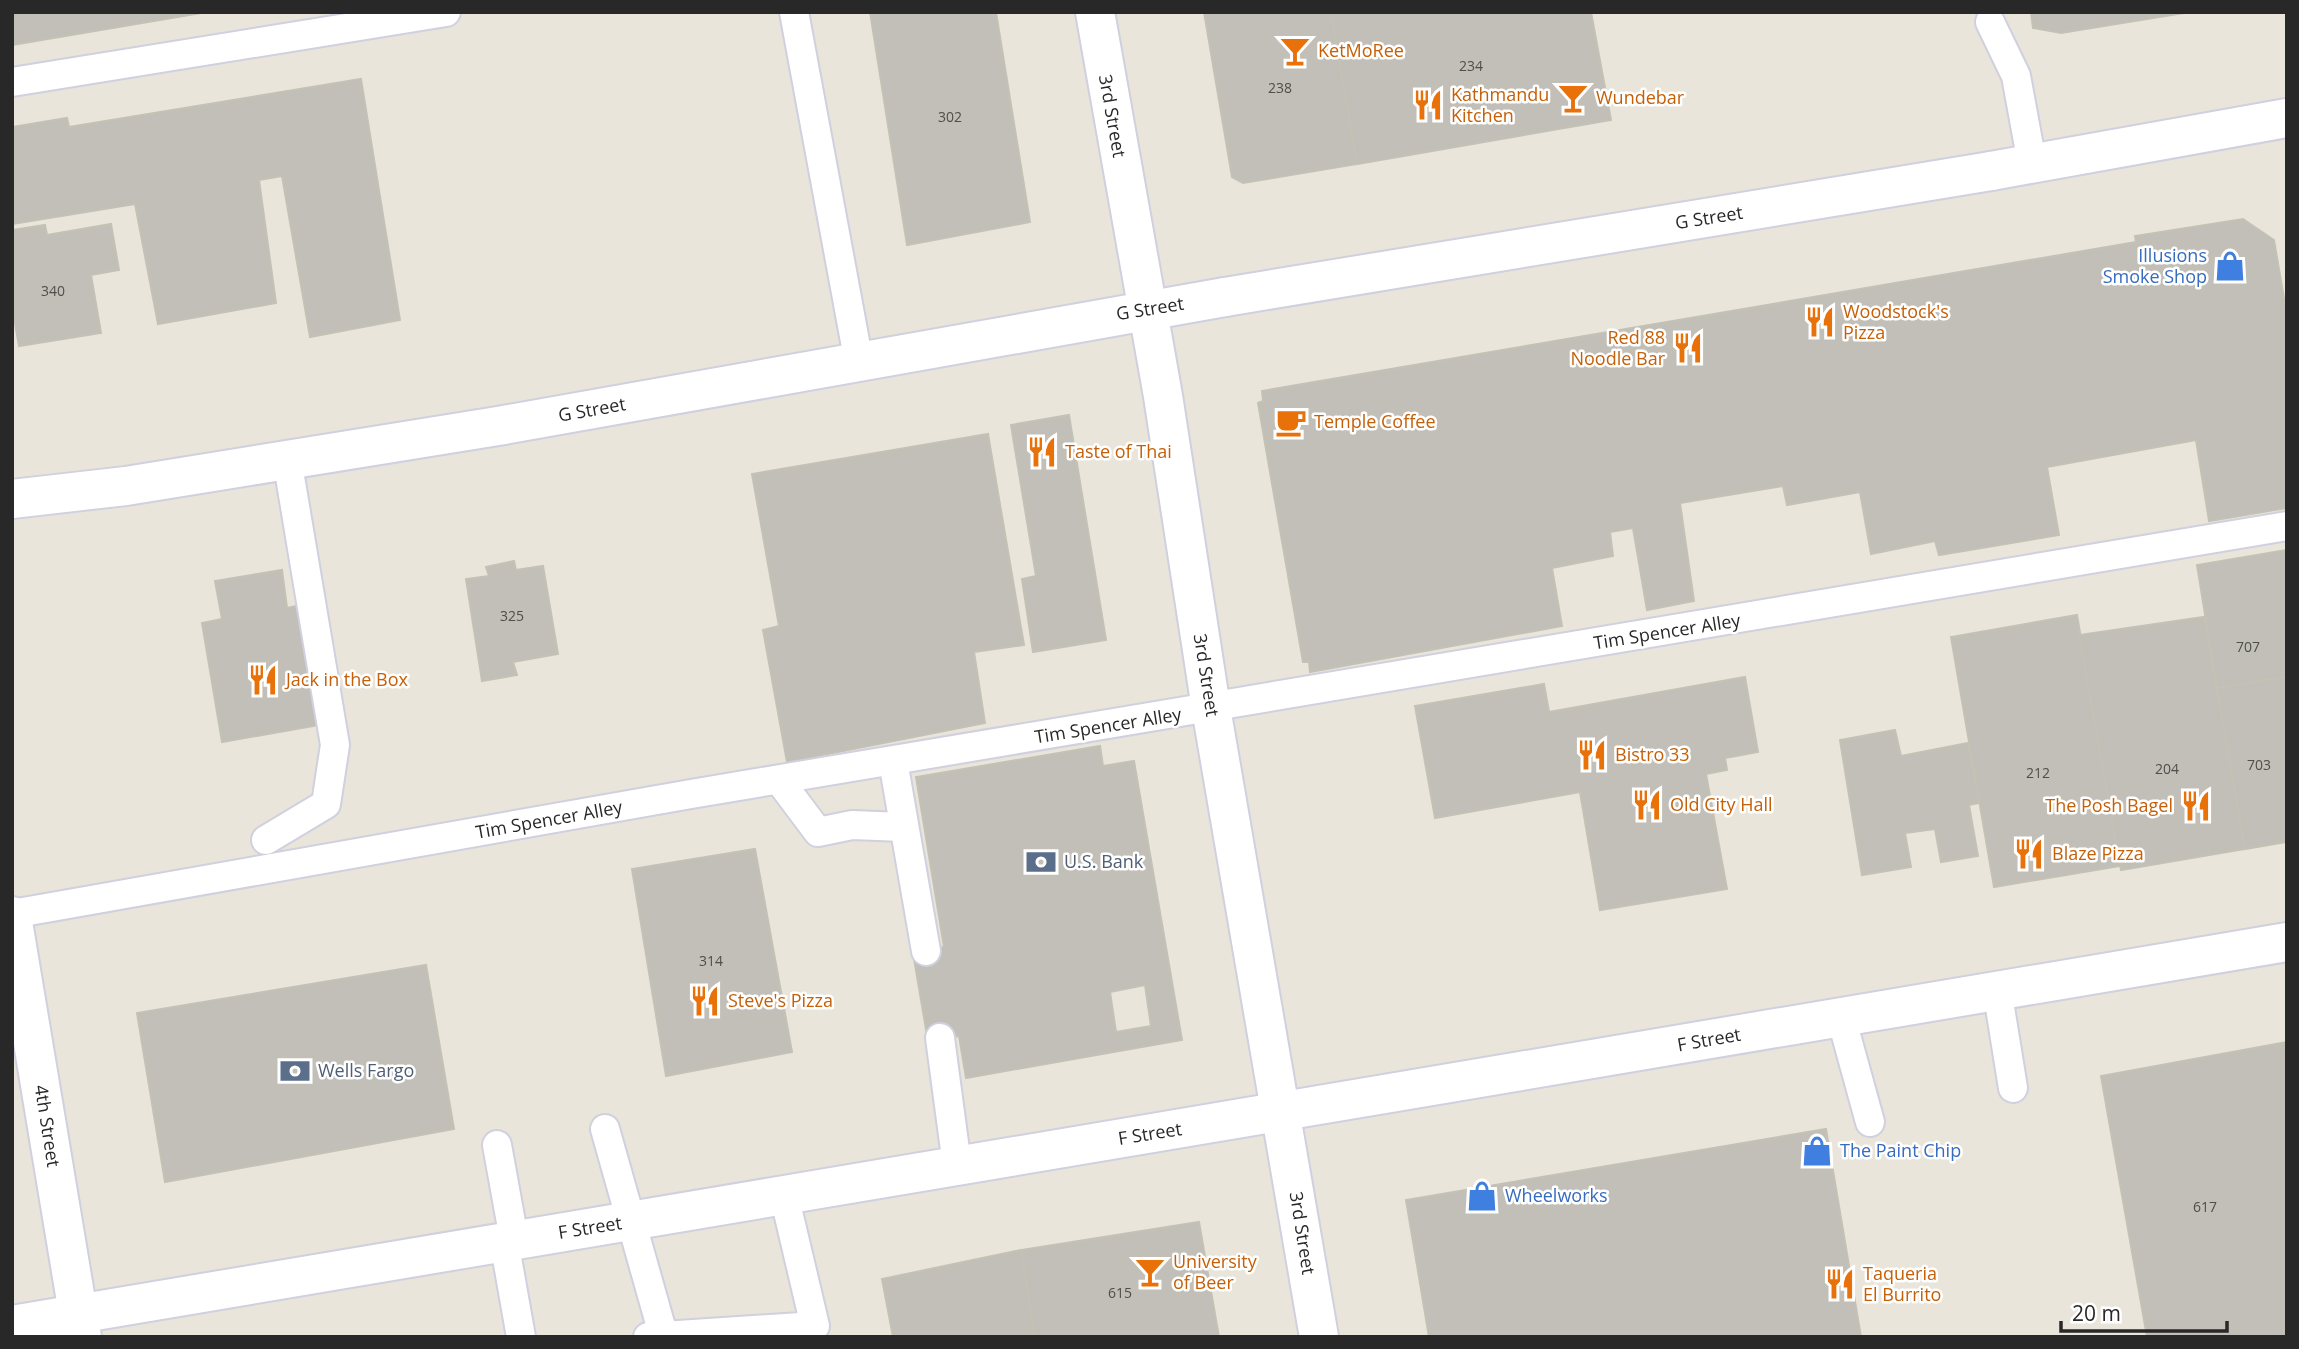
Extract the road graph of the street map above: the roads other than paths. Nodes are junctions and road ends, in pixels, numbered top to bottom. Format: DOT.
graph roads {
  1 [pos="446,12"];
  2 [pos="794,12"];
  3 [pos="1095,12"];
  4 [pos="1990,22"];
  5 [pos="12,82"];
  6 [pos="2287,118"];
  7 [pos="2032,163"];
  8 [pos="1147,310"];
  9 [pos="859,363"];
  10 [pos="286,459"];
  11 [pos="12,499"];
  12 [pos="2287,526"];
  13 [pos="1211,708"];
  14 [pos="893,761"];
  15 [pos="779,780"];
  16 [pos="903,827"];
  17 [pos="266,840"];
  18 [pos="12,915"];
  19 [pos="2287,942"];
  20 [pos="926,951"];
  21 [pos="1997,989"];
  22 [pos="1841,1017"];
  23 [pos="940,1038"];
  24 [pos="2013,1088"];
  25 [pos="1280,1112"];
  26 [pos="1870,1122"];
  27 [pos="605,1129"];
  28 [pos="497,1145"];
  29 [pos="957,1165"];
  30 [pos="784,1195"];
  31 [pos="629,1222"];
  32 [pos="509,1240"];
  33 [pos="12,1325"];
  34 [pos="80,1326"];
  35 [pos="656,1336"];
  36 [pos="521,1337"];
  37 [pos="1319,1337"];
  1 -- 5 [label="lane"];
  2 -- 9 [label="lane"];
  3 -- 8 [label="street, 3rd Street"];
  4 -- 7 [label="lane"];
  6 -- 7 [label="street, G Street"];
  7 -- 8 [label="street, G Street"];
  8 -- 9 [label="street, G Street"];
  8 -- 13 [label="street, 3rd Street"];
  9 -- 10 [label="street, G Street"];
  10 -- 11 [label="street, G Street"];
  10 -- 17 [label="lane"];
  12 -- 13 [label="lane, Tim Spencer Alley"];
  13 -- 14 [label="lane, Tim Spencer Alley"];
  13 -- 25 [label="street, 3rd Street"];
  14 -- 15 [label="lane, Tim Spencer Alley"];
  14 -- 16 [label="lane"];
  15 -- 16 [label="lane"];
  15 -- 18 [label="lane, Tim Spencer Alley"];
  16 -- 20 [label="lane"];
  18 -- 34 [label="street, 4th Street"];
  19 -- 21 [label="street, F Street"];
  21 -- 22 [label="street, F Street"];
  21 -- 24 [label="lane"];
  22 -- 25 [label="street, F Street"];
  22 -- 26 [label="lane"];
  23 -- 29 [label="lane"];
  25 -- 29 [label="street, F Street"];
  25 -- 37 [label="street, 3rd Street"];
  27 -- 31 [label="lane"];
  28 -- 32 [label="lane"];
  29 -- 30 [label="street, F Street"];
  30 -- 31 [label="street, F Street"];
  30 -- 35 [label="lane"];
  31 -- 32 [label="street, F Street"];
  31 -- 35 [label="lane"];
  32 -- 34 [label="street, F Street"];
  32 -- 36 [label="lane"];
  33 -- 34 [label="street, F Street"];
}
